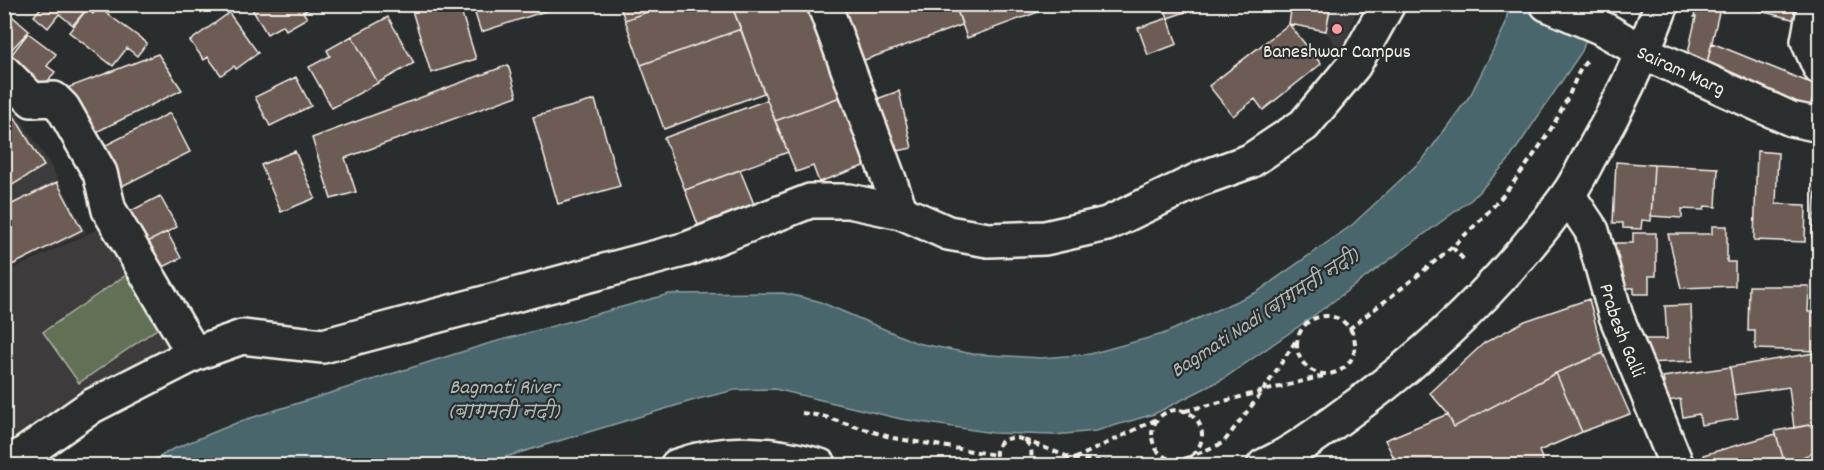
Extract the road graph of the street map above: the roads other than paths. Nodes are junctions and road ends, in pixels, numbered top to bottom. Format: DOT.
graph roads {
  1 [pos="824,4"];
  2 [pos="1388,4"];
  3 [pos="1547,4"];
  4 [pos="1662,4"];
  5 [pos="1815,4"];
  6 [pos="1624,40"];
  7 [pos="1820,68"];
  8 [pos="4,72"];
  9 [pos="1820,125"];
  10 [pos="1568,195"];
  11 [pos="901,212"];
  12 [pos="194,354"];
  13 [pos="7,465"];
  14 [pos="677,465"];
  15 [pos="820,465"];
  16 [pos="1264,465"];
  17 [pos="1677,465"];
  1 -- 11 [label="street"];
  2 -- 11 [label="street"];
  3 -- 6 [label="street, Sairam Marg"];
  4 -- 6 [label="street"];
  5 -- 7 [label="street"];
  6 -- 9 [label="street, Sairam Marg"];
  6 -- 10 [label="street"];
  8 -- 12 [label="street"];
  10 -- 16 [label="street"];
  10 -- 17 [label="street, Prabesh Galli"];
  11 -- 12 [label="street"];
  12 -- 13 [label="street"];
  14 -- 15 [label="street"];
}
